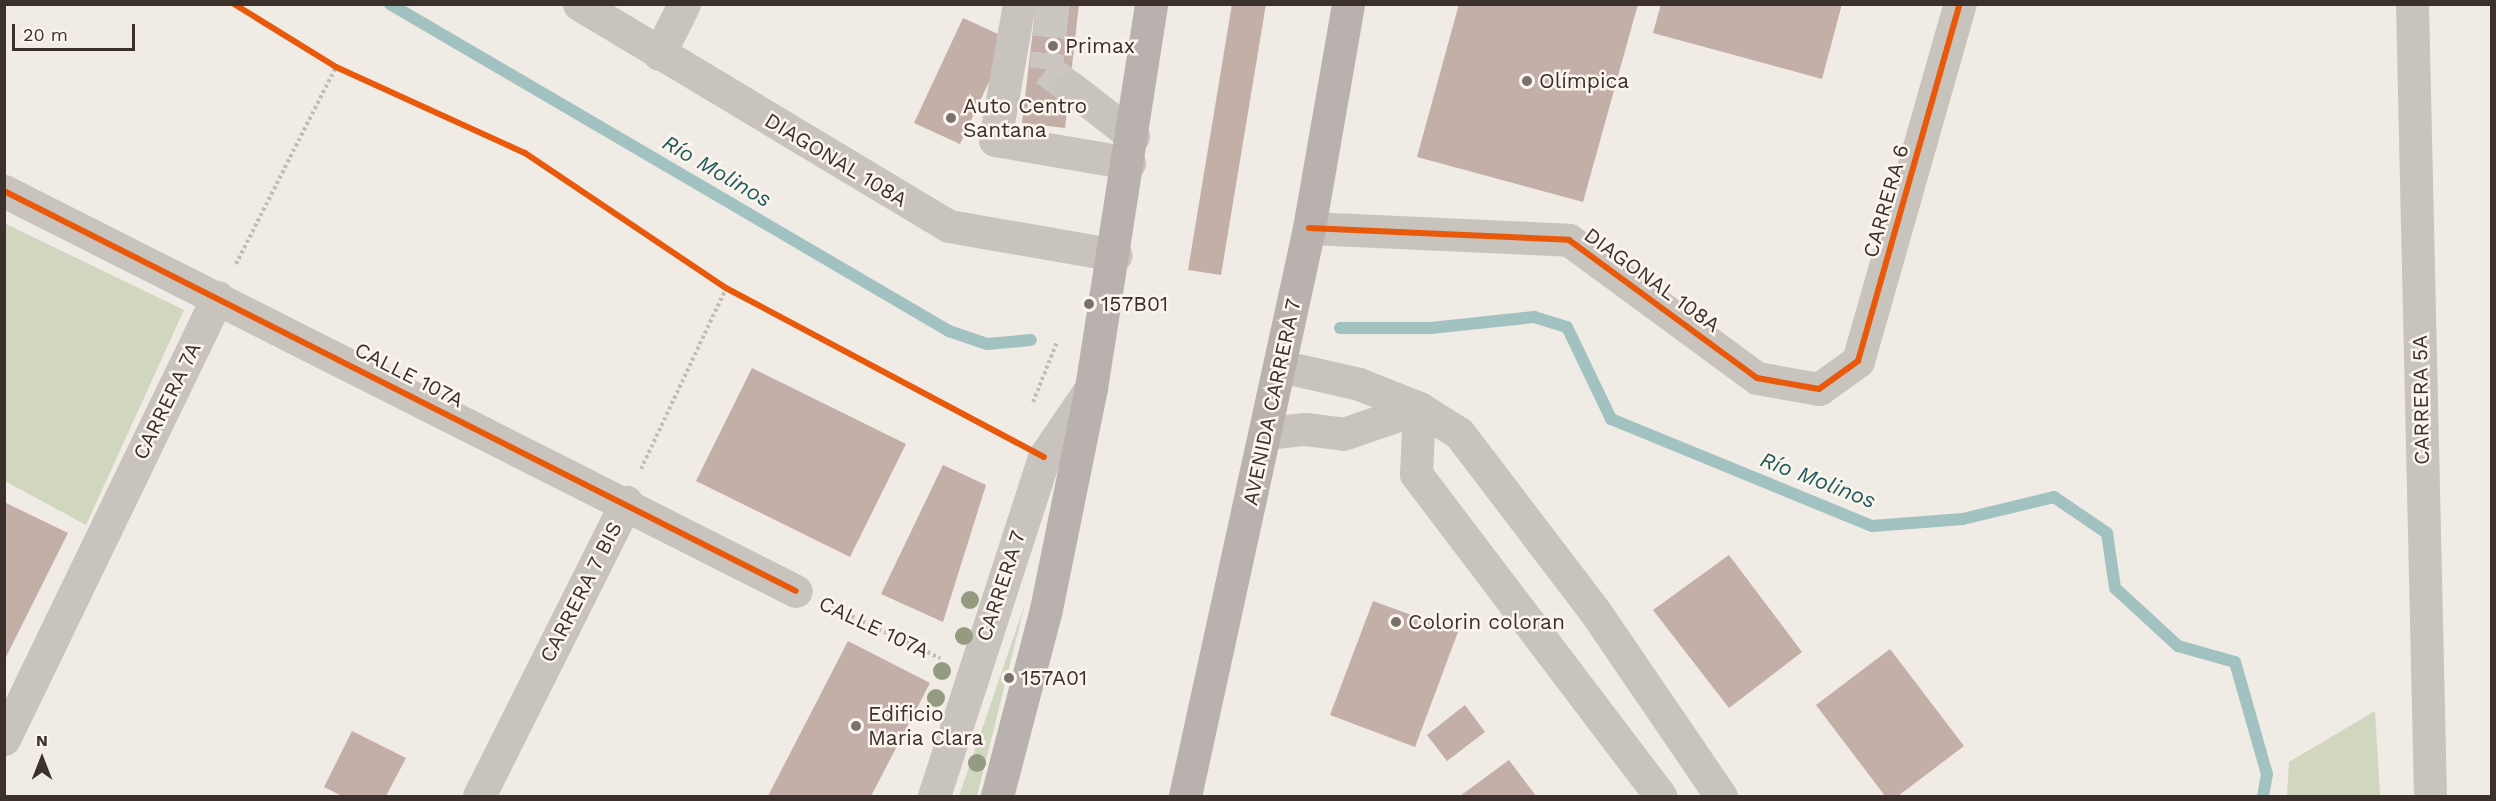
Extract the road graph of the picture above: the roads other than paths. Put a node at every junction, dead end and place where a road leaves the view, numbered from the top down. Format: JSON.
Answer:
{"nodes":[{"id":1,"x":579,"y":4,"type":"edge"},
{"id":2,"x":684,"y":4,"type":"edge"},
{"id":3,"x":1018,"y":4,"type":"edge"},
{"id":4,"x":1150,"y":4,"type":"edge"},
{"id":5,"x":1348,"y":4,"type":"edge"},
{"id":6,"x":1960,"y":4,"type":"edge"},
{"id":7,"x":2412,"y":4,"type":"edge"},
{"id":8,"x":659,"y":54,"type":"junction"},
{"id":9,"x":1070,"y":87,"type":"tunnel mouth"},
{"id":10,"x":1131,"y":150,"type":"junction"},
{"id":11,"x":4,"y":191,"type":"edge"},
{"id":12,"x":1309,"y":228,"type":"junction"},
{"id":13,"x":1115,"y":255,"type":"junction"},
{"id":14,"x":218,"y":297,"type":"junction"},
{"id":15,"x":1280,"y":366,"type":"junction"},
{"id":16,"x":1091,"y":388,"type":"junction"},
{"id":17,"x":1820,"y":389,"type":"joint"},
{"id":18,"x":1419,"y":408,"type":"junction"},
{"id":19,"x":1266,"y":433,"type":"junction"},
{"id":20,"x":626,"y":502,"type":"junction"},
{"id":21,"x":796,"y":591,"type":"road end"},
{"id":22,"x":4,"y":739,"type":"edge"},
{"id":23,"x":479,"y":796,"type":"edge"},
{"id":24,"x":934,"y":796,"type":"edge"},
{"id":25,"x":997,"y":796,"type":"edge"},
{"id":26,"x":1185,"y":796,"type":"edge"},
{"id":27,"x":1660,"y":796,"type":"edge"},
{"id":28,"x":1721,"y":796,"type":"edge"},
{"id":29,"x":2430,"y":796,"type":"edge"}],
"edges":[{"from":1,"to":8,"type":"street","name":"DIAGONAL 108A"},
{"from":2,"to":8,"type":"street"},
{"from":3,"to":10,"type":"street"},
{"from":4,"to":10,"type":"main road"},
{"from":5,"to":12,"type":"main road","name":"AVENIDA CARRERA 7"},
{"from":6,"to":17,"type":"street","name":"CARRERA 6"},
{"from":7,"to":29,"type":"street","name":"CARRERA 5A"},
{"from":8,"to":13,"type":"street","name":"DIAGONAL 108A"},
{"from":9,"to":10,"type":"street"},
{"from":10,"to":13,"type":"main road"},
{"from":11,"to":14,"type":"street","name":"CALLE 107A"},
{"from":12,"to":15,"type":"main road","name":"AVENIDA CARRERA 7"},
{"from":12,"to":17,"type":"street","name":"DIAGONAL 108A"},
{"from":13,"to":16,"type":"main road"},
{"from":14,"to":20,"type":"street","name":"CALLE 107A"},
{"from":14,"to":22,"type":"street","name":"CARRERA 7A"},
{"from":15,"to":18,"type":"street"},
{"from":15,"to":19,"type":"main road","name":"AVENIDA CARRERA 7"},
{"from":16,"to":24,"type":"street","name":"CARRERA 7"},
{"from":16,"to":25,"type":"main road"},
{"from":18,"to":19,"type":"street"},
{"from":18,"to":27,"type":"street"},
{"from":18,"to":28,"type":"street"},
{"from":19,"to":26,"type":"main road","name":"AVENIDA CARRERA 7"},
{"from":20,"to":21,"type":"street","name":"CALLE 107A"},
{"from":20,"to":23,"type":"street","name":"CARRERA 7 BIS"}]}
